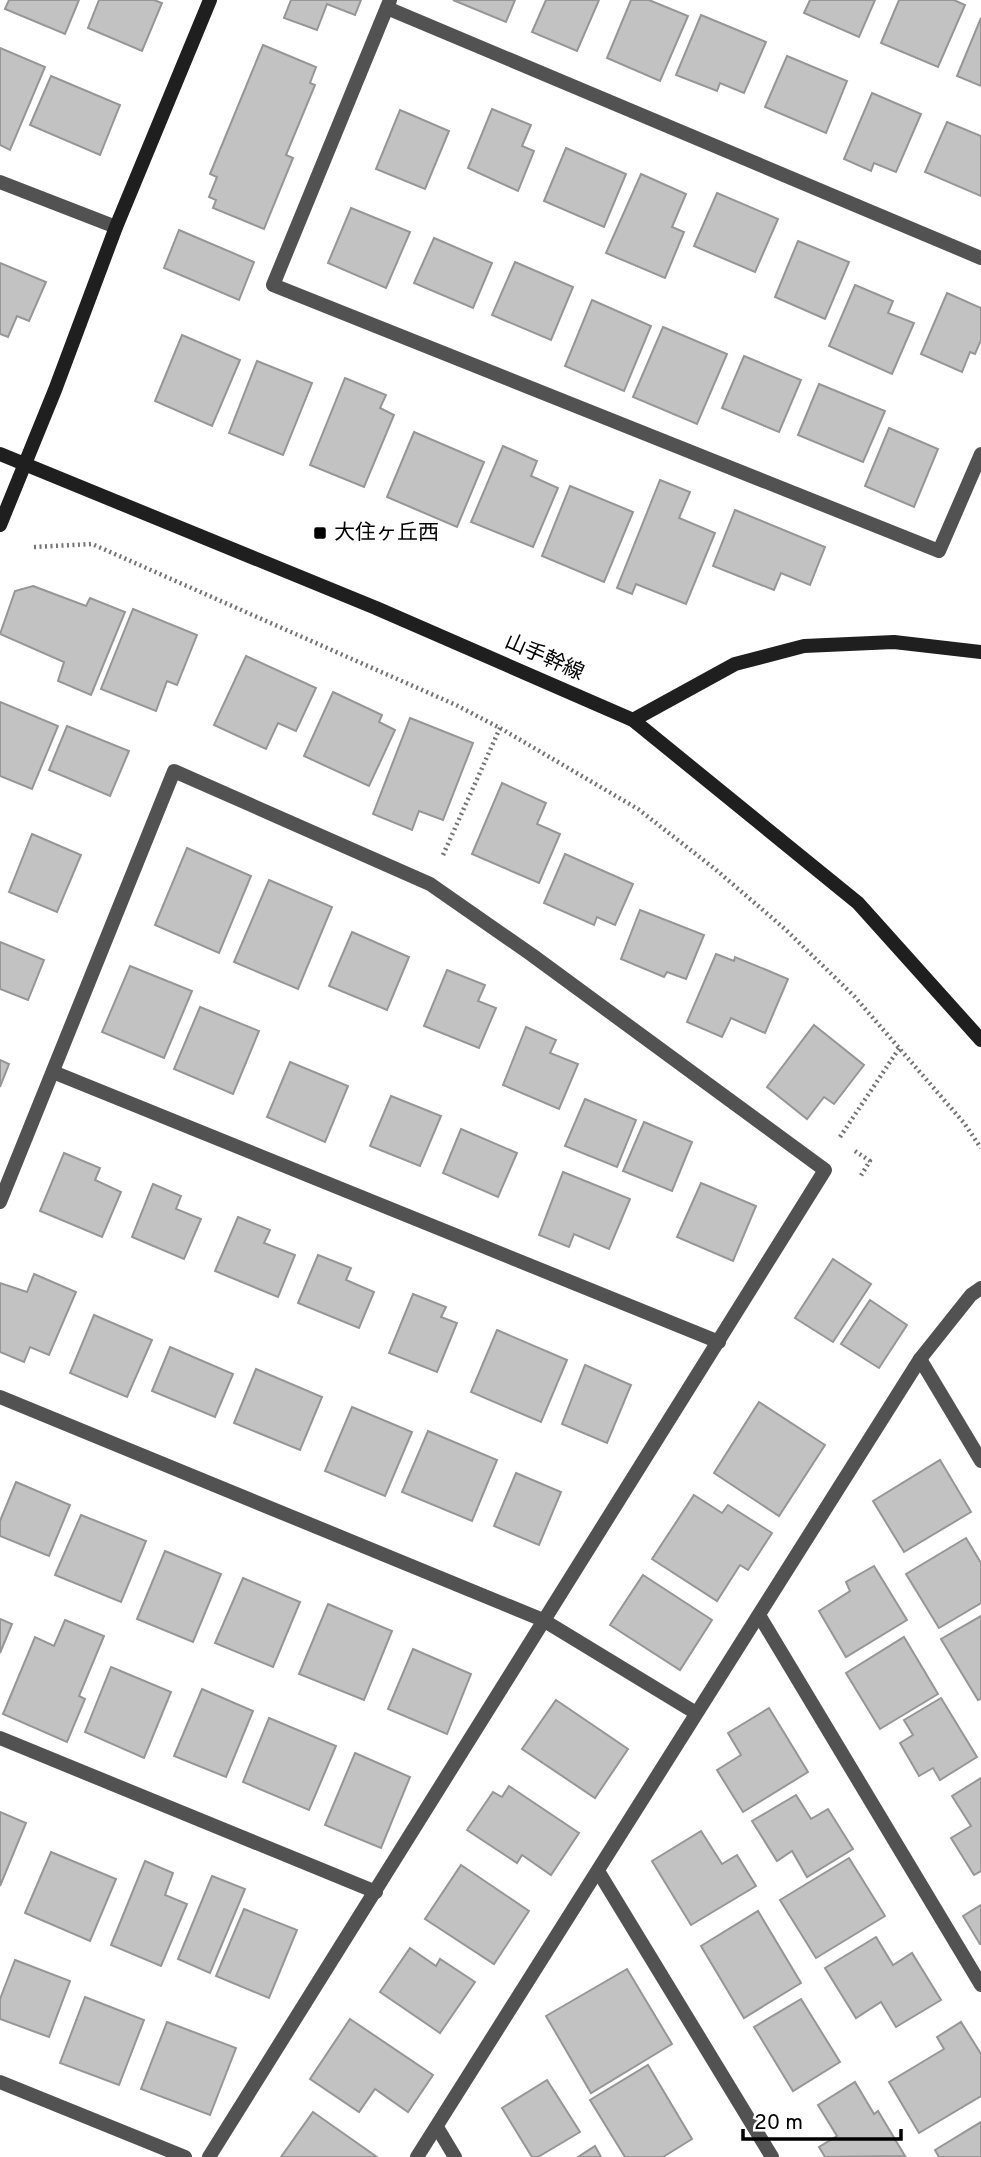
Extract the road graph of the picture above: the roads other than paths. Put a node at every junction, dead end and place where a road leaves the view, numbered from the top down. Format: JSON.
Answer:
{"nodes":[{"id":1,"x":209,"y":0,"type":"edge"},
{"id":2,"x":389,"y":4,"type":"edge"},
{"id":3,"x":0,"y":182,"type":"edge"},
{"id":4,"x":116,"y":227,"type":"junction"},
{"id":5,"x":981,"y":258,"type":"edge"},
{"id":6,"x":0,"y":454,"type":"edge"},
{"id":7,"x":981,"y":454,"type":"edge"},
{"id":8,"x":26,"y":464,"type":"junction"},
{"id":9,"x":0,"y":525,"type":"edge"},
{"id":10,"x":981,"y":652,"type":"edge"},
{"id":11,"x":633,"y":720,"type":"junction"},
{"id":12,"x":981,"y":1040,"type":"edge"},
{"id":13,"x":53,"y":1072,"type":"junction"},
{"id":14,"x":0,"y":1202,"type":"edge"},
{"id":15,"x":981,"y":1289,"type":"edge"},
{"id":16,"x":719,"y":1342,"type":"junction"},
{"id":17,"x":920,"y":1359,"type":"junction"},
{"id":18,"x":0,"y":1396,"type":"edge"},
{"id":19,"x":981,"y":1461,"type":"edge"},
{"id":20,"x":759,"y":1615,"type":"junction"},
{"id":21,"x":543,"y":1620,"type":"junction"},
{"id":22,"x":696,"y":1713,"type":"junction"},
{"id":23,"x":0,"y":1738,"type":"edge"},
{"id":24,"x":598,"y":1871,"type":"junction"},
{"id":25,"x":376,"y":1892,"type":"junction"},
{"id":26,"x":981,"y":1985,"type":"edge"},
{"id":27,"x":0,"y":2082,"type":"edge"},
{"id":28,"x":437,"y":2127,"type":"junction"},
{"id":29,"x":185,"y":2157,"type":"edge"},
{"id":30,"x":209,"y":2157,"type":"edge"},
{"id":31,"x":418,"y":2157,"type":"edge"},
{"id":32,"x":455,"y":2157,"type":"edge"},
{"id":33,"x":772,"y":2157,"type":"edge"}],
"edges":[{"from":1,"to":4,"type":"street"},
{"from":2,"to":5,"type":"street"},
{"from":2,"to":7,"type":"street"},
{"from":3,"to":4,"type":"street"},
{"from":4,"to":8,"type":"street"},
{"from":6,"to":8,"type":"street","name":"山手幹線"},
{"from":8,"to":9,"type":"street"},
{"from":8,"to":11,"type":"street","name":"山手幹線"},
{"from":10,"to":11,"type":"street"},
{"from":11,"to":12,"type":"street","name":"山手幹線"},
{"from":13,"to":14,"type":"street"},
{"from":13,"to":16,"type":"street"},
{"from":13,"to":16,"type":"street"},
{"from":15,"to":17,"type":"street"},
{"from":16,"to":21,"type":"street"},
{"from":17,"to":19,"type":"street"},
{"from":17,"to":20,"type":"street"},
{"from":18,"to":21,"type":"street"},
{"from":20,"to":22,"type":"street"},
{"from":20,"to":26,"type":"street"},
{"from":21,"to":22,"type":"street"},
{"from":21,"to":25,"type":"street"},
{"from":22,"to":24,"type":"street"},
{"from":23,"to":25,"type":"street"},
{"from":24,"to":28,"type":"street"},
{"from":24,"to":33,"type":"street"},
{"from":25,"to":30,"type":"street"},
{"from":27,"to":29,"type":"street"},
{"from":28,"to":31,"type":"street"},
{"from":28,"to":32,"type":"street"}]}
